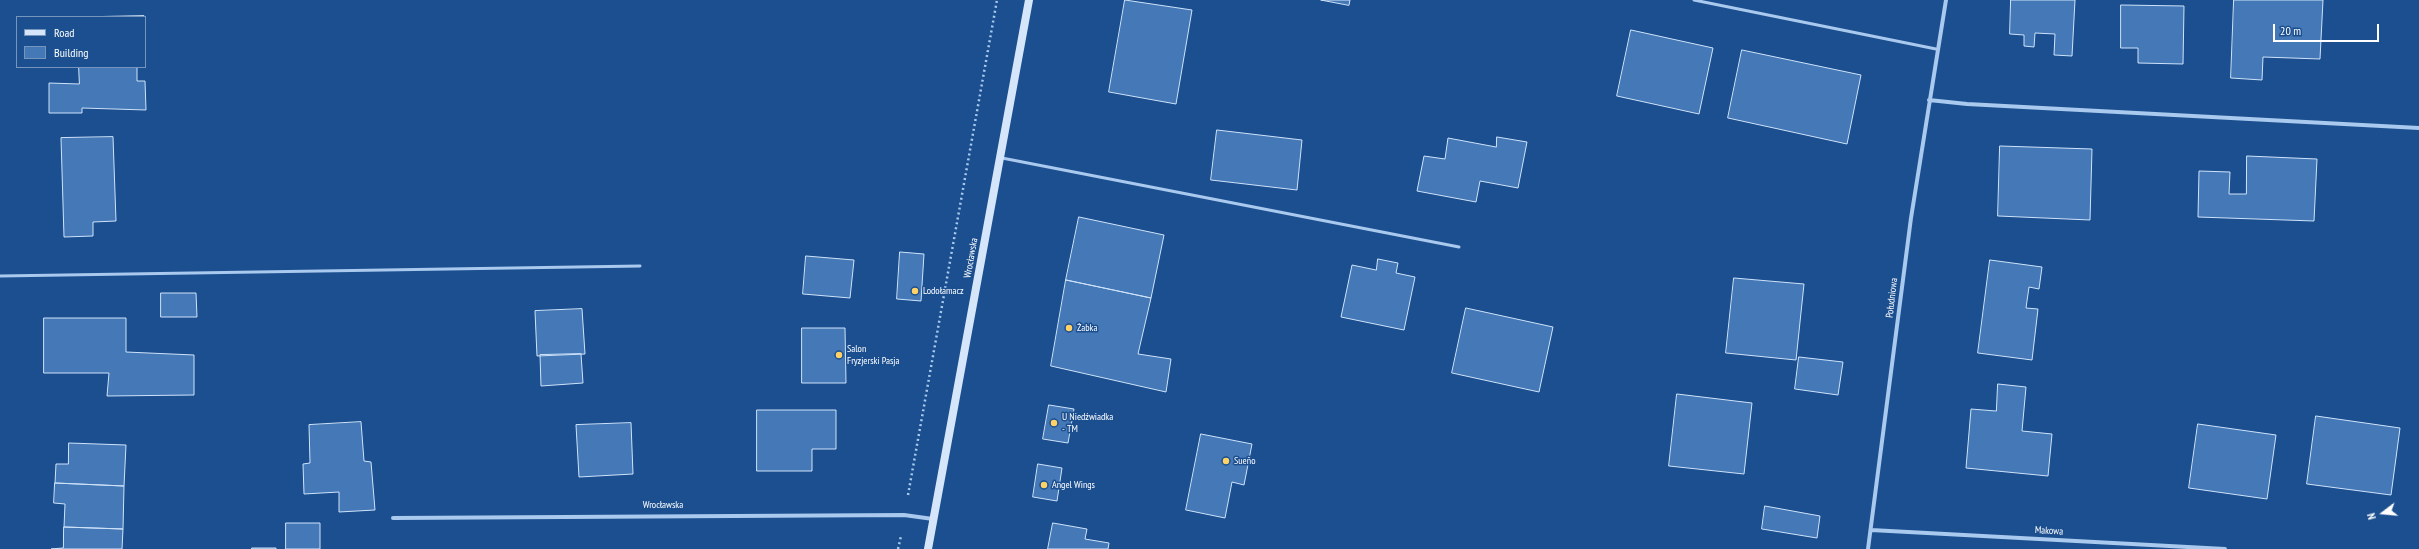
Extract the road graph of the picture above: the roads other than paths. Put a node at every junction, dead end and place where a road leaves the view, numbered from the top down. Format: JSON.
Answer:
{"nodes":[{"id":1,"x":1029,"y":0,"type":"edge"},
{"id":2,"x":1694,"y":0,"type":"edge"},
{"id":3,"x":1946,"y":0,"type":"edge"},
{"id":4,"x":1936,"y":49,"type":"junction"},
{"id":5,"x":1928,"y":100,"type":"junction"},
{"id":6,"x":2419,"y":128,"type":"edge"},
{"id":7,"x":1000,"y":158,"type":"junction"},
{"id":8,"x":1459,"y":247,"type":"dead end"},
{"id":9,"x":640,"y":266,"type":"dead end"},
{"id":10,"x":0,"y":276,"type":"edge"},
{"id":11,"x":393,"y":518,"type":"dead end"},
{"id":12,"x":934,"y":520,"type":"junction"},
{"id":13,"x":1871,"y":530,"type":"junction"},
{"id":14,"x":928,"y":549,"type":"edge"},
{"id":15,"x":1868,"y":549,"type":"edge"},
{"id":16,"x":2225,"y":549,"type":"edge"}],
"edges":[{"from":1,"to":7,"type":"street","name":"Wrocławska"},
{"from":2,"to":4,"type":"lane"},
{"from":3,"to":4,"type":"street","name":"Południowa"},
{"from":4,"to":5,"type":"street","name":"Południowa"},
{"from":5,"to":6,"type":"street"},
{"from":5,"to":13,"type":"street","name":"Południowa"},
{"from":7,"to":8,"type":"lane"},
{"from":7,"to":12,"type":"street","name":"Wrocławska"},
{"from":9,"to":10,"type":"lane"},
{"from":11,"to":12,"type":"street","name":"Wrocławska"},
{"from":12,"to":14,"type":"street","name":"Wrocławska"},
{"from":13,"to":15,"type":"street","name":"Południowa"},
{"from":13,"to":16,"type":"street","name":"Makowa"}]}
